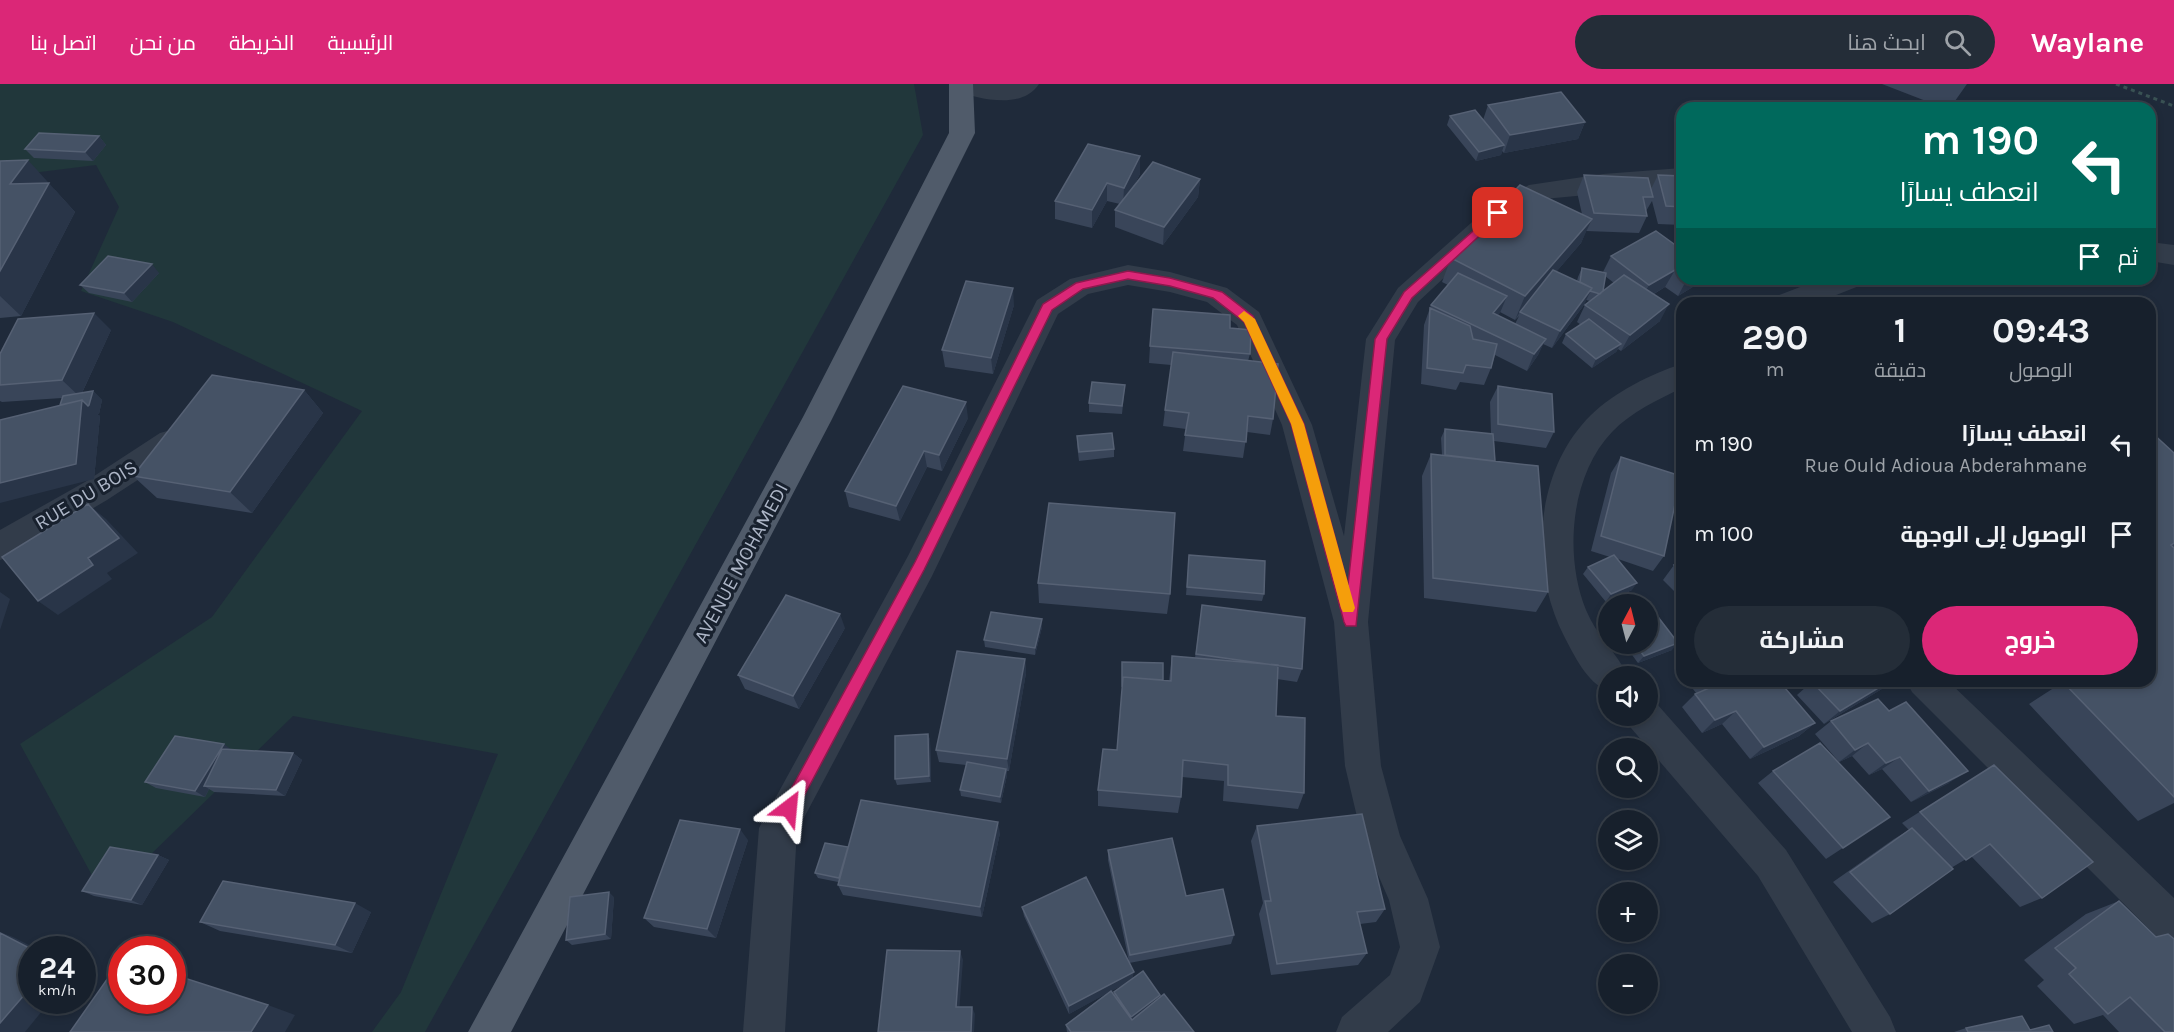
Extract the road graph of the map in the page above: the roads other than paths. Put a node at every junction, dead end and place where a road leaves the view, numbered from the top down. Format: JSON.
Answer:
{"nodes":[{"id":1,"x":1027,"y":84,"type":"edge"},
{"id":2,"x":962,"y":85,"type":"edge"},
{"id":3,"x":1676,"y":177,"type":"edge"},
{"id":4,"x":2156,"y":253,"type":"edge"},
{"id":5,"x":2174,"y":255,"type":"edge"},
{"id":6,"x":1834,"y":285,"type":"edge"},
{"id":7,"x":1803,"y":297,"type":"edge"},
{"id":8,"x":1676,"y":378,"type":"edge"},
{"id":9,"x":171,"y":442,"type":"edge"},
{"id":10,"x":0,"y":546,"type":"edge"},
{"id":11,"x":1351,"y":622,"type":"junction"},
{"id":12,"x":1601,"y":666,"type":"edge"},
{"id":13,"x":1930,"y":687,"type":"edge"},
{"id":14,"x":1653,"y":726,"type":"edge"},
{"id":15,"x":2174,"y":926,"type":"edge"},
{"id":16,"x":489,"y":1032,"type":"edge"},
{"id":17,"x":764,"y":1032,"type":"edge"},
{"id":18,"x":1358,"y":1032,"type":"edge"},
{"id":19,"x":1875,"y":1032,"type":"edge"}],
"edges":[{"from":1,"to":2,"type":"street"},
{"from":2,"to":16,"type":"main road","name":"AVENUE MOHAMEDI"},
{"from":3,"to":11,"type":"street"},
{"from":4,"to":5,"type":"street"},
{"from":6,"to":7,"type":"street"},
{"from":8,"to":12,"type":"street"},
{"from":9,"to":10,"type":"street","name":"RUE DU BOIS"},
{"from":11,"to":17,"type":"street"},
{"from":11,"to":18,"type":"street"},
{"from":13,"to":15,"type":"street"},
{"from":14,"to":19,"type":"street"}]}
